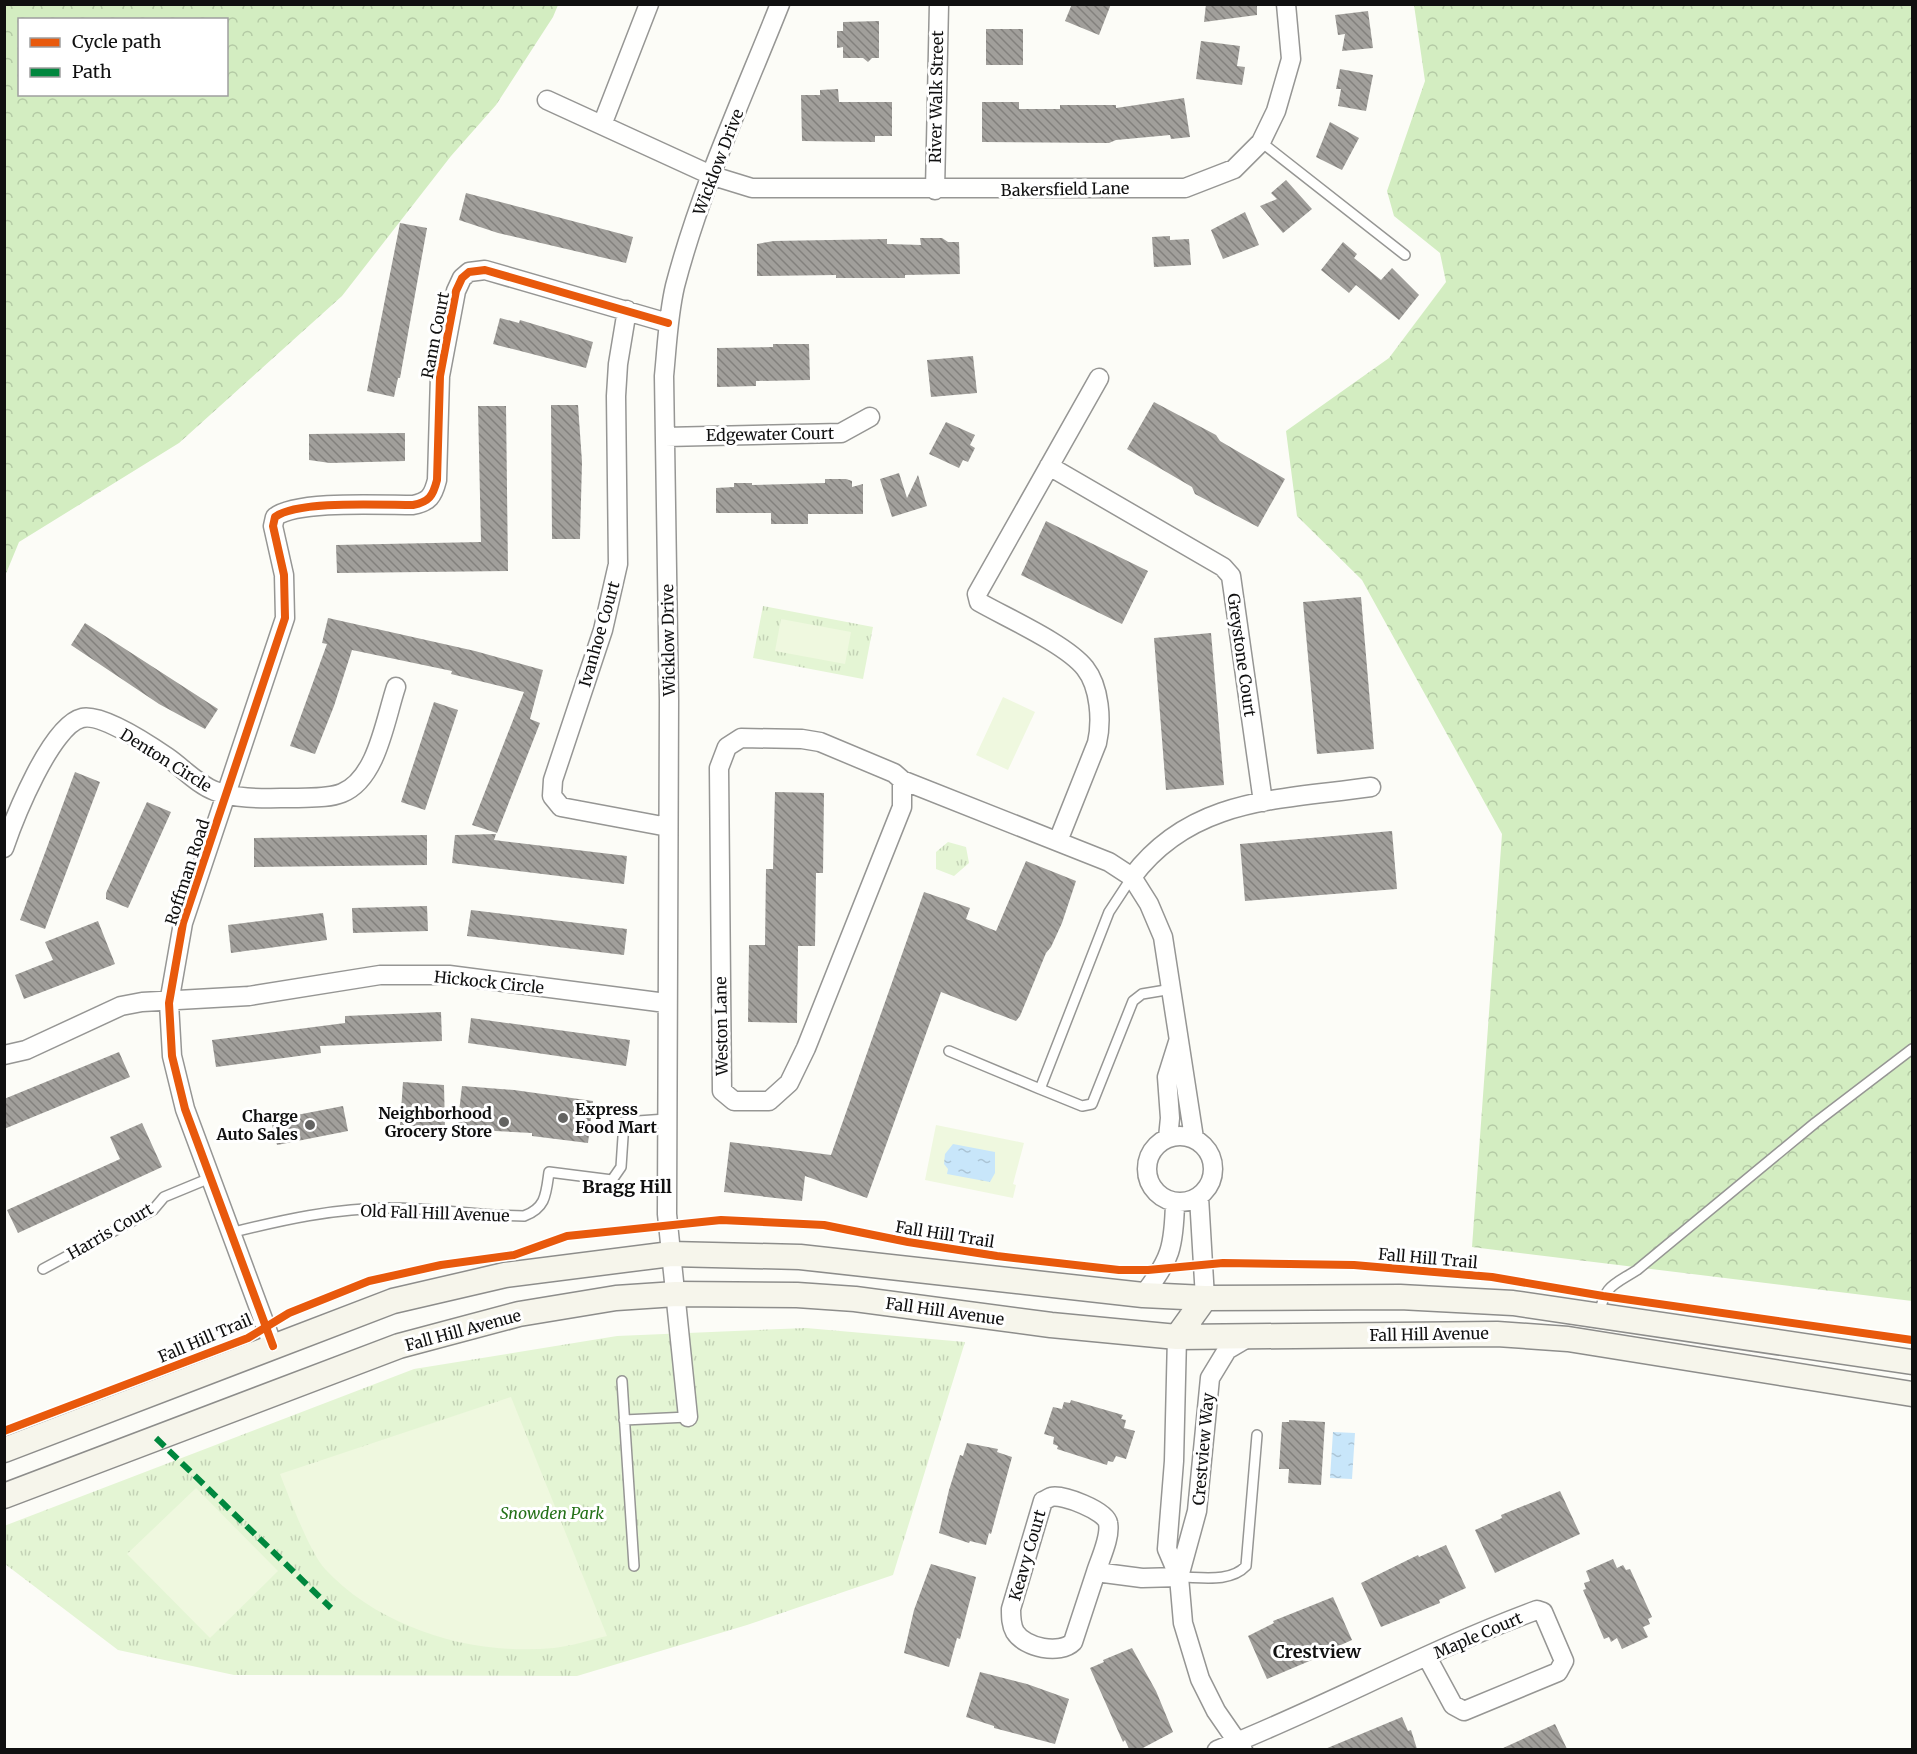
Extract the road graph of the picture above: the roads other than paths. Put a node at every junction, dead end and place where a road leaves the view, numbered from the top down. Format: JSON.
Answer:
{"nodes":[{"id":1,"x":649,"y":4,"type":"edge"},
{"id":2,"x":780,"y":4,"type":"edge"},
{"id":3,"x":939,"y":4,"type":"edge"},
{"id":4,"x":1286,"y":4,"type":"edge"},
{"id":5,"x":547,"y":100,"type":"dead end"},
{"id":6,"x":602,"y":125,"type":"junction"},
{"id":7,"x":1261,"y":142,"type":"junction"},
{"id":8,"x":713,"y":176,"type":"junction"},
{"id":9,"x":935,"y":190,"type":"junction"},
{"id":10,"x":1405,"y":255,"type":"dead end"},
{"id":11,"x":627,"y":310,"type":"junction"},
{"id":12,"x":668,"y":323,"type":"junction"},
{"id":13,"x":1099,"y":378,"type":"dead end"},
{"id":14,"x":870,"y":417,"type":"dead end"},
{"id":15,"x":665,"y":437,"type":"junction"},
{"id":16,"x":1048,"y":466,"type":"junction"},
{"id":17,"x":282,"y":512,"type":"joint"},
{"id":18,"x":396,"y":687,"type":"dead end"},
{"id":19,"x":903,"y":780,"type":"junction"},
{"id":20,"x":1371,"y":787,"type":"dead end"},
{"id":21,"x":226,"y":795,"type":"junction"},
{"id":22,"x":1263,"y":802,"type":"junction"},
{"id":23,"x":668,"y":827,"type":"junction"},
{"id":24,"x":1058,"y":840,"type":"junction"},
{"id":25,"x":4,"y":848,"type":"edge"},
{"id":26,"x":1132,"y":877,"type":"junction"},
{"id":27,"x":1172,"y":989,"type":"junction"},
{"id":28,"x":170,"y":1003,"type":"junction"},
{"id":29,"x":666,"y":1003,"type":"junction"},
{"id":30,"x":1178,"y":1040,"type":"junction"},
{"id":31,"x":1912,"y":1049,"type":"edge"},
{"id":32,"x":949,"y":1051,"type":"dead end"},
{"id":33,"x":4,"y":1055,"type":"edge"},
{"id":34,"x":1040,"y":1089,"type":"junction"},
{"id":35,"x":666,"y":1119,"type":"junction"},
{"id":36,"x":1168,"y":1137,"type":"junction"},
{"id":37,"x":1194,"y":1138,"type":"junction"},
{"id":38,"x":210,"y":1178,"type":"junction"},
{"id":39,"x":1199,"y":1197,"type":"junction"},
{"id":40,"x":1175,"y":1202,"type":"junction"},
{"id":41,"x":230,"y":1233,"type":"junction"},
{"id":42,"x":671,"y":1254,"type":"junction"},
{"id":43,"x":43,"y":1269,"type":"dead end"},
{"id":44,"x":676,"y":1294,"type":"junction"},
{"id":45,"x":1143,"y":1295,"type":"junction"},
{"id":46,"x":1205,"y":1298,"type":"junction"},
{"id":47,"x":1599,"y":1315,"type":"junction"},
{"id":48,"x":1250,"y":1336,"type":"junction"},
{"id":49,"x":1176,"y":1337,"type":"junction"},
{"id":50,"x":273,"y":1346,"type":"junction"},
{"id":51,"x":1912,"y":1362,"type":"edge"},
{"id":52,"x":622,"y":1381,"type":"dead end"},
{"id":53,"x":1912,"y":1394,"type":"edge"},
{"id":54,"x":688,"y":1417,"type":"joint"},
{"id":55,"x":624,"y":1420,"type":"junction"},
{"id":56,"x":1257,"y":1435,"type":"dead end"},
{"id":57,"x":4,"y":1450,"type":"edge"},
{"id":58,"x":4,"y":1496,"type":"edge"},
{"id":59,"x":634,"y":1566,"type":"dead end"},
{"id":60,"x":1096,"y":1572,"type":"junction"},
{"id":61,"x":1179,"y":1577,"type":"junction"},
{"id":62,"x":1427,"y":1657,"type":"junction"},
{"id":63,"x":1240,"y":1746,"type":"edge"},
{"id":64,"x":1217,"y":1749,"type":"edge"}],
"edges":[{"from":1,"to":6,"type":"street"},
{"from":2,"to":8,"type":"street","name":"Wicklow Drive"},
{"from":3,"to":9,"type":"street","name":"River Walk Street"},
{"from":4,"to":7,"type":"street","name":"Bakersfield Lane"},
{"from":5,"to":6,"type":"street","name":"Bakersfield Lane"},
{"from":6,"to":8,"type":"street","name":"Bakersfield Lane"},
{"from":7,"to":9,"type":"street","name":"Bakersfield Lane"},
{"from":7,"to":10,"type":"lane"},
{"from":8,"to":9,"type":"street","name":"Bakersfield Lane"},
{"from":8,"to":12,"type":"street","name":"Wicklow Drive"},
{"from":11,"to":12,"type":"street","name":"Rann Court"},
{"from":11,"to":17,"type":"street","name":"Rann Court"},
{"from":11,"to":23,"type":"street","name":"Ivanhoe Court"},
{"from":12,"to":15,"type":"street","name":"Wicklow Drive"},
{"from":13,"to":16,"type":"street"},
{"from":14,"to":15,"type":"street","name":"Edgewater Court"},
{"from":15,"to":23,"type":"street","name":"Wicklow Drive"},
{"from":16,"to":22,"type":"street","name":"Greystone Court"},
{"from":16,"to":24,"type":"street"},
{"from":17,"to":21,"type":"street","name":"Roffman Road"},
{"from":18,"to":21,"type":"street"},
{"from":19,"to":19,"type":"street","name":"Weston Lane"},
{"from":19,"to":24,"type":"street","name":"Weston Lane"},
{"from":20,"to":22,"type":"street"},
{"from":21,"to":25,"type":"street","name":"Denton Circle"},
{"from":21,"to":28,"type":"street","name":"Roffman Road"},
{"from":22,"to":26,"type":"street"},
{"from":23,"to":29,"type":"street","name":"Wicklow Drive"},
{"from":24,"to":26,"type":"street","name":"Weston Lane"},
{"from":26,"to":27,"type":"street","name":"Weston Lane"},
{"from":26,"to":34,"type":"lane"},
{"from":27,"to":30,"type":"street","name":"Weston Lane"},
{"from":27,"to":34,"type":"lane"},
{"from":28,"to":29,"type":"street","name":"Hickock Circle"},
{"from":28,"to":33,"type":"street"},
{"from":28,"to":38,"type":"street","name":"Roffman Road"},
{"from":29,"to":35,"type":"street","name":"Wicklow Drive"},
{"from":30,"to":36,"type":"street","name":"Weston Lane"},
{"from":30,"to":37,"type":"street","name":"Weston Lane"},
{"from":31,"to":47,"type":"lane"},
{"from":32,"to":34,"type":"lane"},
{"from":35,"to":41,"type":"lane","name":"Old Fall Hill Avenue"},
{"from":35,"to":42,"type":"street","name":"Wicklow Drive"},
{"from":36,"to":37,"type":"street"},
{"from":36,"to":40,"type":"street"},
{"from":37,"to":39,"type":"street","name":"Weston Lane"},
{"from":38,"to":41,"type":"street","name":"Roffman Road"},
{"from":38,"to":43,"type":"lane","name":"Harris Court"},
{"from":39,"to":40,"type":"street"},
{"from":39,"to":46,"type":"street"},
{"from":40,"to":45,"type":"street"},
{"from":41,"to":50,"type":"street","name":"Roffman Road"},
{"from":42,"to":44,"type":"street","name":"Wicklow Drive"},
{"from":42,"to":45,"type":"main road","name":"Fall Hill Avenue"},
{"from":42,"to":50,"type":"main road","name":"Fall Hill Avenue"},
{"from":44,"to":49,"type":"main road","name":"Fall Hill Avenue"},
{"from":44,"to":54,"type":"street"},
{"from":44,"to":58,"type":"main road","name":"Fall Hill Avenue"},
{"from":45,"to":46,"type":"main road","name":"Fall Hill Avenue"},
{"from":46,"to":47,"type":"main road","name":"Fall Hill Avenue"},
{"from":46,"to":49,"type":"main road"},
{"from":47,"to":51,"type":"main road","name":"Fall Hill Avenue"},
{"from":48,"to":49,"type":"main road","name":"Fall Hill Avenue"},
{"from":48,"to":53,"type":"main road","name":"Fall Hill Avenue"},
{"from":48,"to":61,"type":"street","name":"Crestview Way"},
{"from":49,"to":61,"type":"street","name":"Crestview Way"},
{"from":50,"to":57,"type":"main road","name":"Fall Hill Avenue"},
{"from":52,"to":55,"type":"lane"},
{"from":54,"to":55,"type":"lane"},
{"from":55,"to":59,"type":"lane"},
{"from":56,"to":61,"type":"lane"},
{"from":60,"to":60,"type":"street","name":"Keavy Court"},
{"from":60,"to":61,"type":"street"},
{"from":61,"to":63,"type":"street","name":"Crestview Way"},
{"from":62,"to":62,"type":"street","name":"Maple Court"},
{"from":62,"to":63,"type":"street","name":"Maple Court"},
{"from":63,"to":64,"type":"street","name":"Maple Court"}]}
